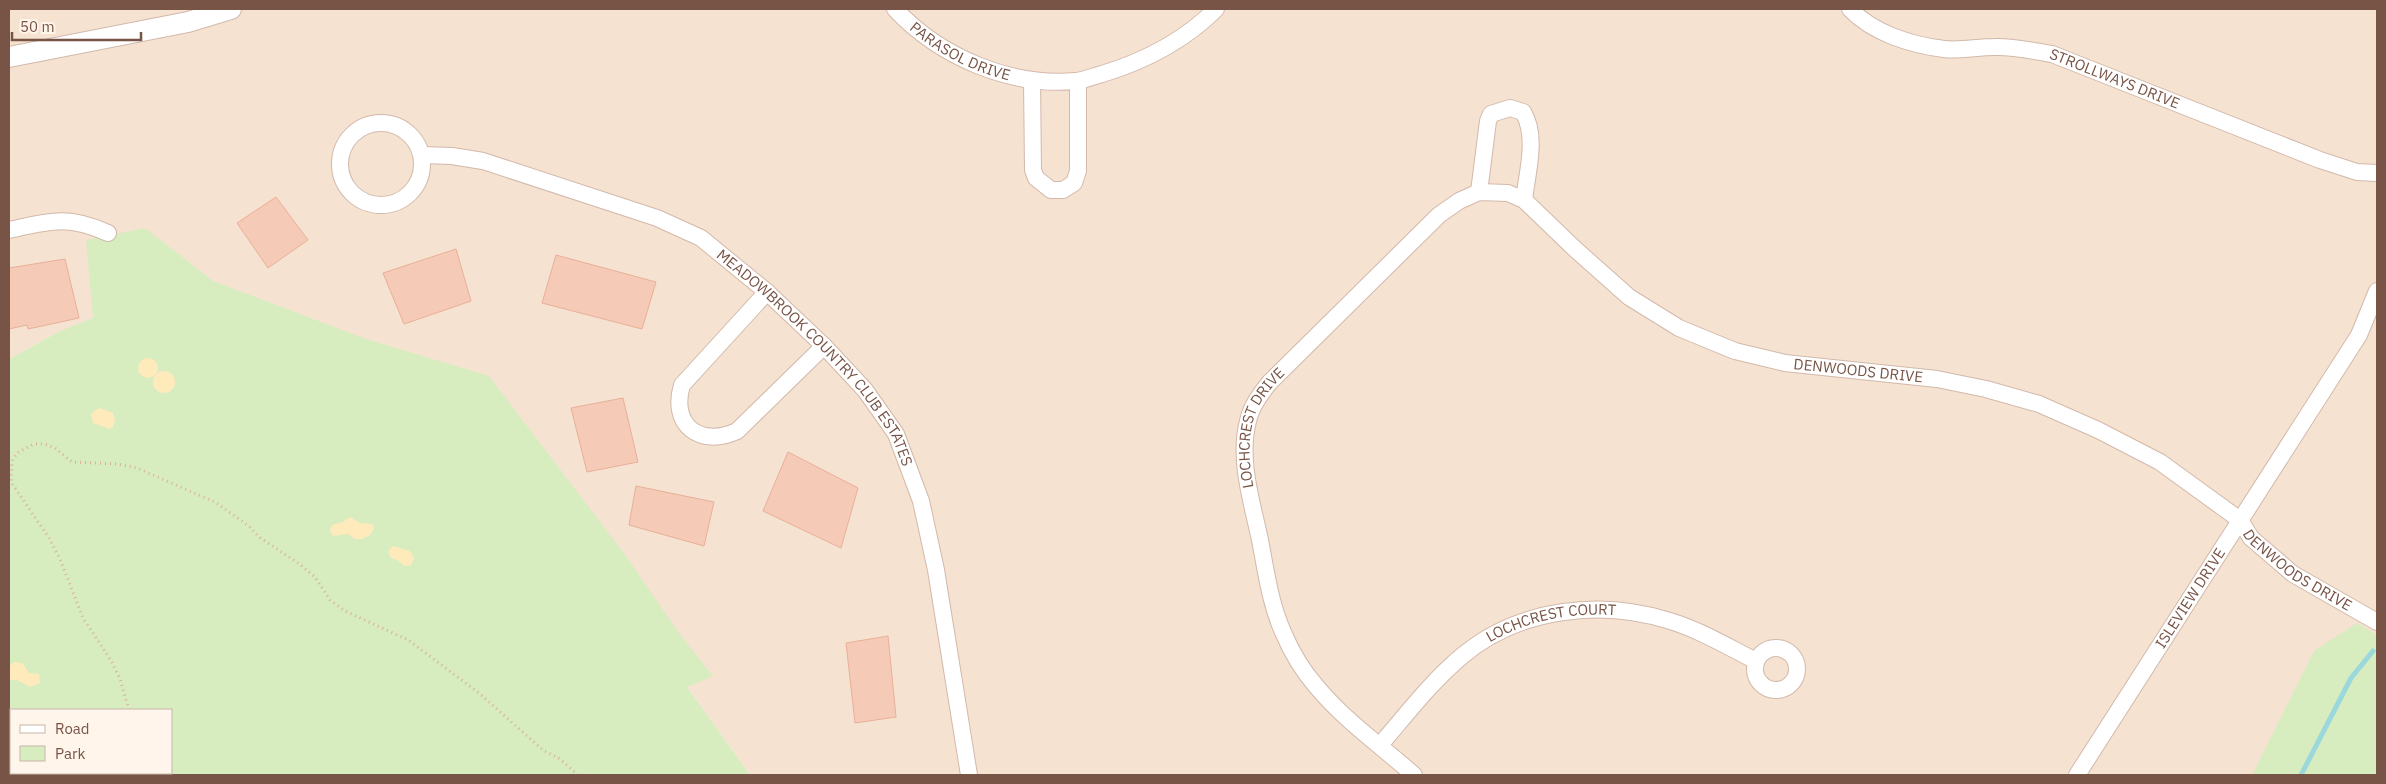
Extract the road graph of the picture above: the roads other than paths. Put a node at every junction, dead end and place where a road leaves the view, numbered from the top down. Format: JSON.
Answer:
{"nodes":[{"id":1,"x":231,"y":9,"type":"edge"},
{"id":2,"x":895,"y":9,"type":"edge"},
{"id":3,"x":1216,"y":9,"type":"edge"},
{"id":4,"x":1850,"y":9,"type":"edge"},
{"id":5,"x":9,"y":57,"type":"edge"},
{"id":6,"x":1032,"y":80,"type":"junction"},
{"id":7,"x":1078,"y":81,"type":"junction"},
{"id":8,"x":422,"y":155,"type":"junction"},
{"id":9,"x":2377,"y":173,"type":"edge"},
{"id":10,"x":1479,"y":192,"type":"junction"},
{"id":11,"x":1524,"y":200,"type":"junction"},
{"id":12,"x":9,"y":230,"type":"edge"},
{"id":13,"x":108,"y":234,"type":"dead end"},
{"id":14,"x":2377,"y":291,"type":"edge"},
{"id":15,"x":767,"y":292,"type":"junction"},
{"id":16,"x":824,"y":346,"type":"junction"},
{"id":17,"x":2240,"y":520,"type":"junction"},
{"id":18,"x":2377,"y":622,"type":"edge"},
{"id":19,"x":1756,"y":661,"type":"dead end"},
{"id":20,"x":1380,"y":745,"type":"junction"},
{"id":21,"x":968,"y":775,"type":"edge"},
{"id":22,"x":1414,"y":775,"type":"edge"},
{"id":23,"x":2077,"y":775,"type":"edge"}],
"edges":[{"from":1,"to":5,"type":"street"},
{"from":2,"to":6,"type":"street","name":"PARASOL DRIVE"},
{"from":3,"to":7,"type":"street"},
{"from":4,"to":9,"type":"street","name":"STROLLWAYS DRIVE"},
{"from":6,"to":7,"type":"street","name":"PARASOL DRIVE"},
{"from":6,"to":7,"type":"street","name":"PARASOL DRIVE"},
{"from":8,"to":8,"type":"street"},
{"from":8,"to":15,"type":"street","name":"MEADOWBROOK COUNTRY CLUB ESTATES"},
{"from":10,"to":11,"type":"street","name":"LOCHCREST DRIVE"},
{"from":10,"to":11,"type":"street"},
{"from":10,"to":20,"type":"street","name":"LOCHCREST DRIVE"},
{"from":11,"to":17,"type":"street","name":"DENWOODS DRIVE"},
{"from":12,"to":13,"type":"street"},
{"from":14,"to":17,"type":"street","name":"ISLEVIEW DRIVE"},
{"from":15,"to":16,"type":"street","name":"MEADOWBROOK COUNTRY CLUB ESTATES"},
{"from":15,"to":16,"type":"street"},
{"from":16,"to":21,"type":"street","name":"MEADOWBROOK COUNTRY CLUB ESTATES"},
{"from":17,"to":18,"type":"street","name":"DENWOODS DRIVE"},
{"from":17,"to":23,"type":"street","name":"ISLEVIEW DRIVE"},
{"from":19,"to":20,"type":"street","name":"LOCHCREST COURT"},
{"from":20,"to":22,"type":"street","name":"LOCHCREST DRIVE"}]}
